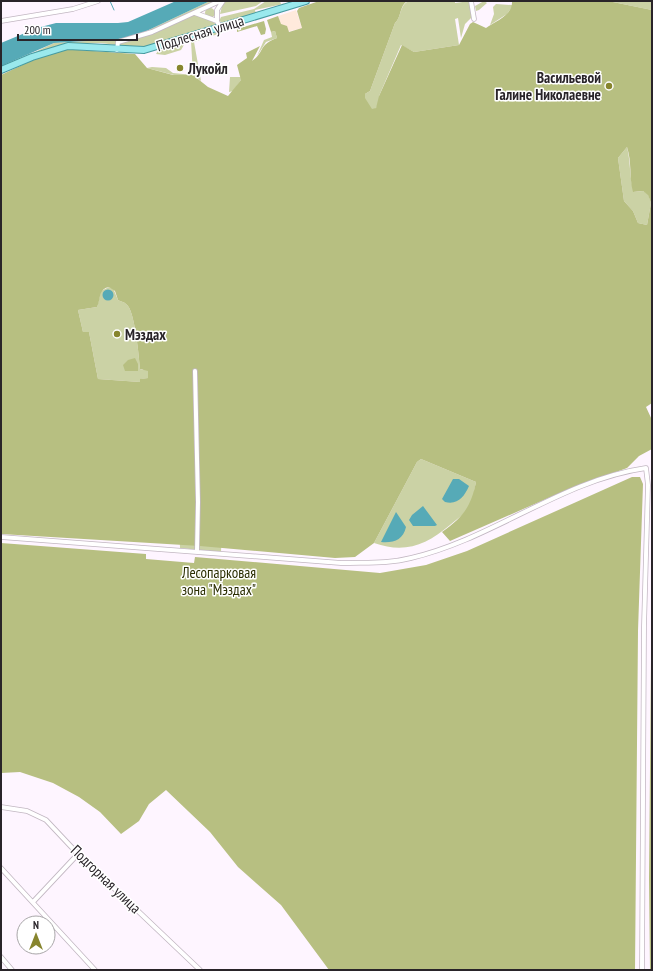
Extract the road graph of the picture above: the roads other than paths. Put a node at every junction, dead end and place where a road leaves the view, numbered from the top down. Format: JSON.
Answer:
{"nodes":[{"id":1,"x":98,"y":1,"type":"edge"},
{"id":2,"x":222,"y":1,"type":"edge"},
{"id":3,"x":306,"y":1,"type":"edge"},
{"id":4,"x":471,"y":1,"type":"edge"},
{"id":5,"x":194,"y":13,"type":"junction"},
{"id":6,"x":474,"y":19,"type":"dead end"},
{"id":7,"x":1,"y":21,"type":"edge"},
{"id":8,"x":217,"y":21,"type":"junction"},
{"id":9,"x":220,"y":28,"type":"junction"},
{"id":10,"x":117,"y":50,"type":"junction"},
{"id":11,"x":1,"y":70,"type":"edge"},
{"id":12,"x":195,"y":370,"type":"dead end"},
{"id":13,"x":1,"y":537,"type":"edge"},
{"id":14,"x":197,"y":551,"type":"junction"},
{"id":15,"x":1,"y":807,"type":"edge"},
{"id":16,"x":78,"y":854,"type":"junction"},
{"id":17,"x":1,"y":868,"type":"edge"},
{"id":18,"x":33,"y":902,"type":"junction"},
{"id":19,"x":1,"y":957,"type":"edge"},
{"id":20,"x":12,"y":970,"type":"edge"},
{"id":21,"x":95,"y":970,"type":"edge"},
{"id":22,"x":200,"y":970,"type":"edge"},
{"id":23,"x":642,"y":970,"type":"edge"}],
"edges":[{"from":1,"to":7,"type":"street"},
{"from":2,"to":5,"type":"street"},
{"from":2,"to":8,"type":"street"},
{"from":3,"to":9,"type":"main road","name":"Подлесная улица"},
{"from":4,"to":6,"type":"street"},
{"from":5,"to":8,"type":"street"},
{"from":5,"to":10,"type":"street"},
{"from":8,"to":9,"type":"street"},
{"from":9,"to":10,"type":"main road","name":"Подлесная улица"},
{"from":10,"to":11,"type":"main road","name":"Подлесная улица"},
{"from":12,"to":14,"type":"street"},
{"from":13,"to":14,"type":"street"},
{"from":14,"to":23,"type":"street"},
{"from":15,"to":16,"type":"street","name":"Подгорная улица"},
{"from":16,"to":18,"type":"street"},
{"from":16,"to":22,"type":"street","name":"Подгорная улица"},
{"from":17,"to":18,"type":"street"},
{"from":18,"to":21,"type":"street"},
{"from":19,"to":20,"type":"street"}]}
